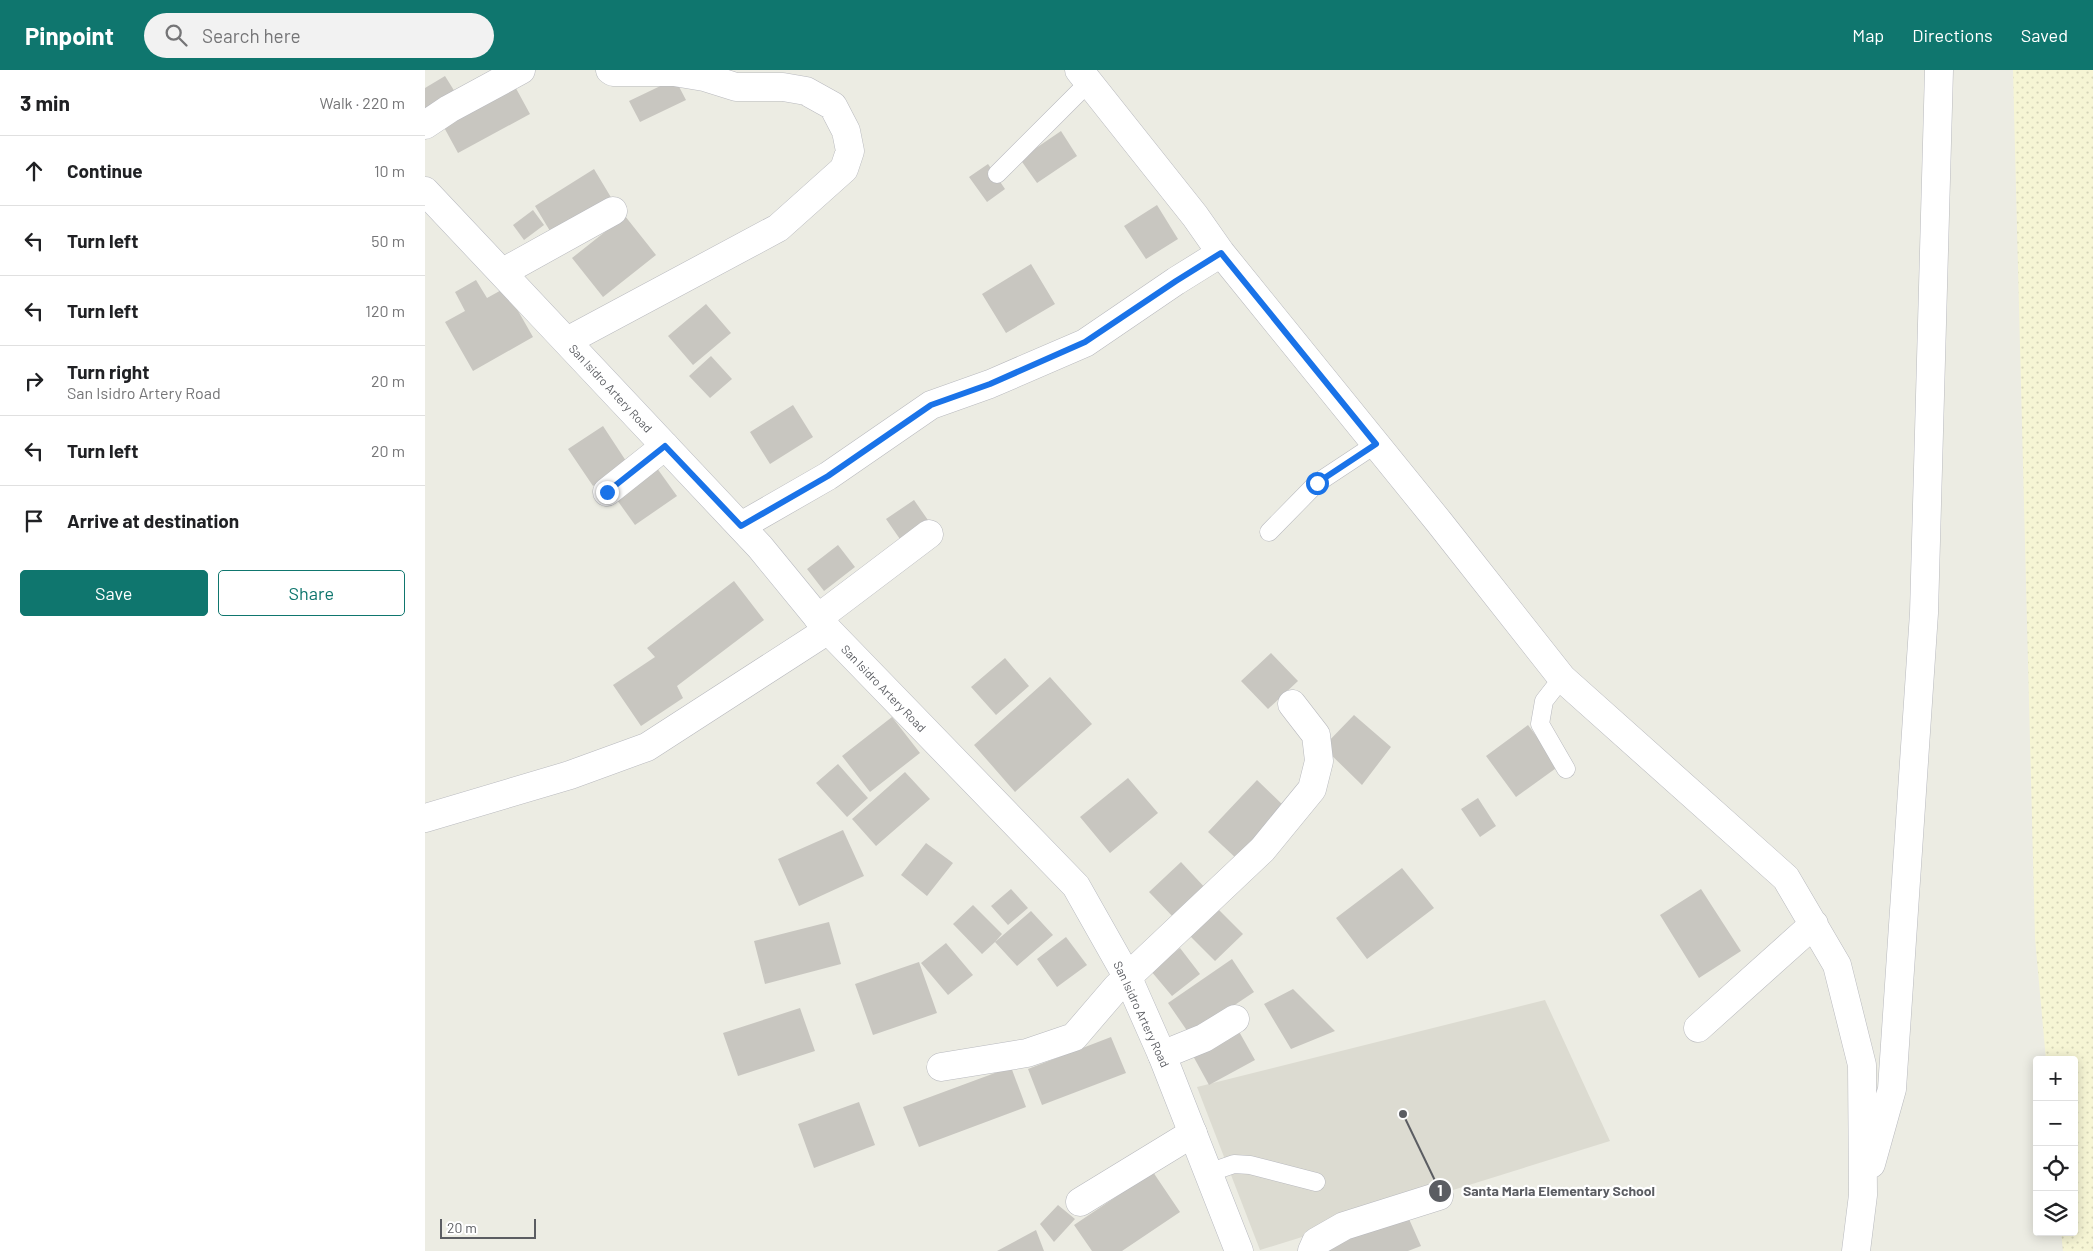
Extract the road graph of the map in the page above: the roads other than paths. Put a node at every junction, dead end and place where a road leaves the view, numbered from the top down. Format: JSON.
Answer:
{"nodes":[{"id":1,"x":521,"y":70,"type":"edge"},
{"id":2,"x":610,"y":70,"type":"edge"},
{"id":3,"x":1939,"y":70,"type":"edge"},
{"id":4,"x":1084,"y":76,"type":"edge"},
{"id":5,"x":425,"y":125,"type":"edge"},
{"id":6,"x":997,"y":174,"type":"dead end"},
{"id":7,"x":425,"y":191,"type":"edge"},
{"id":8,"x":613,"y":211,"type":"dead end"},
{"id":9,"x":1221,"y":253,"type":"junction"},
{"id":10,"x":503,"y":272,"type":"junction"},
{"id":11,"x":567,"y":342,"type":"junction"},
{"id":12,"x":1376,"y":444,"type":"junction"},
{"id":13,"x":665,"y":446,"type":"junction"},
{"id":14,"x":607,"y":492,"type":"dead end"},
{"id":15,"x":741,"y":526,"type":"junction"},
{"id":16,"x":1269,"y":532,"type":"dead end"},
{"id":17,"x":929,"y":534,"type":"dead end"},
{"id":18,"x":823,"y":624,"type":"junction"},
{"id":19,"x":1562,"y":678,"type":"junction"},
{"id":20,"x":1292,"y":704,"type":"dead end"},
{"id":21,"x":1566,"y":769,"type":"dead end"},
{"id":22,"x":425,"y":818,"type":"edge"},
{"id":23,"x":1814,"y":924,"type":"junction"},
{"id":24,"x":1128,"y":978,"type":"junction"},
{"id":25,"x":1235,"y":1019,"type":"dead end"},
{"id":26,"x":1698,"y":1028,"type":"dead end"},
{"id":27,"x":1162,"y":1056,"type":"junction"},
{"id":28,"x":941,"y":1067,"type":"dead end"},
{"id":29,"x":1193,"y":1133,"type":"junction"},
{"id":30,"x":1208,"y":1173,"type":"junction"},
{"id":31,"x":1316,"y":1182,"type":"dead end"},
{"id":32,"x":1863,"y":1195,"type":"junction"},
{"id":33,"x":1439,"y":1196,"type":"dead end"},
{"id":34,"x":1079,"y":1202,"type":"dead end"},
{"id":35,"x":1239,"y":1251,"type":"edge"},
{"id":36,"x":1311,"y":1251,"type":"edge"},
{"id":37,"x":1856,"y":1251,"type":"edge"}],
"edges":[{"from":1,"to":5,"type":"street"},
{"from":2,"to":11,"type":"street"},
{"from":3,"to":32,"type":"street"},
{"from":4,"to":6,"type":"lane"},
{"from":4,"to":9,"type":"street"},
{"from":7,"to":10,"type":"street","name":"San Isidro Artery Road"},
{"from":8,"to":10,"type":"street"},
{"from":9,"to":12,"type":"street"},
{"from":9,"to":15,"type":"street"},
{"from":10,"to":11,"type":"street","name":"San Isidro Artery Road"},
{"from":11,"to":13,"type":"street","name":"San Isidro Artery Road"},
{"from":12,"to":16,"type":"lane"},
{"from":12,"to":19,"type":"street"},
{"from":13,"to":14,"type":"street"},
{"from":13,"to":15,"type":"street","name":"San Isidro Artery Road"},
{"from":15,"to":18,"type":"street","name":"San Isidro Artery Road"},
{"from":17,"to":18,"type":"street"},
{"from":18,"to":22,"type":"street"},
{"from":18,"to":24,"type":"street","name":"San Isidro Artery Road"},
{"from":19,"to":21,"type":"lane"},
{"from":19,"to":23,"type":"street"},
{"from":20,"to":24,"type":"street"},
{"from":23,"to":26,"type":"street"},
{"from":23,"to":32,"type":"street"},
{"from":24,"to":27,"type":"street","name":"San Isidro Artery Road"},
{"from":24,"to":28,"type":"street"},
{"from":25,"to":27,"type":"street"},
{"from":27,"to":29,"type":"street","name":"San Isidro Artery Road"},
{"from":29,"to":30,"type":"street","name":"San Isidro Artery Road"},
{"from":29,"to":34,"type":"street"},
{"from":30,"to":31,"type":"lane"},
{"from":30,"to":35,"type":"street","name":"San Isidro Artery Road"},
{"from":32,"to":37,"type":"street"},
{"from":33,"to":36,"type":"street"}]}
